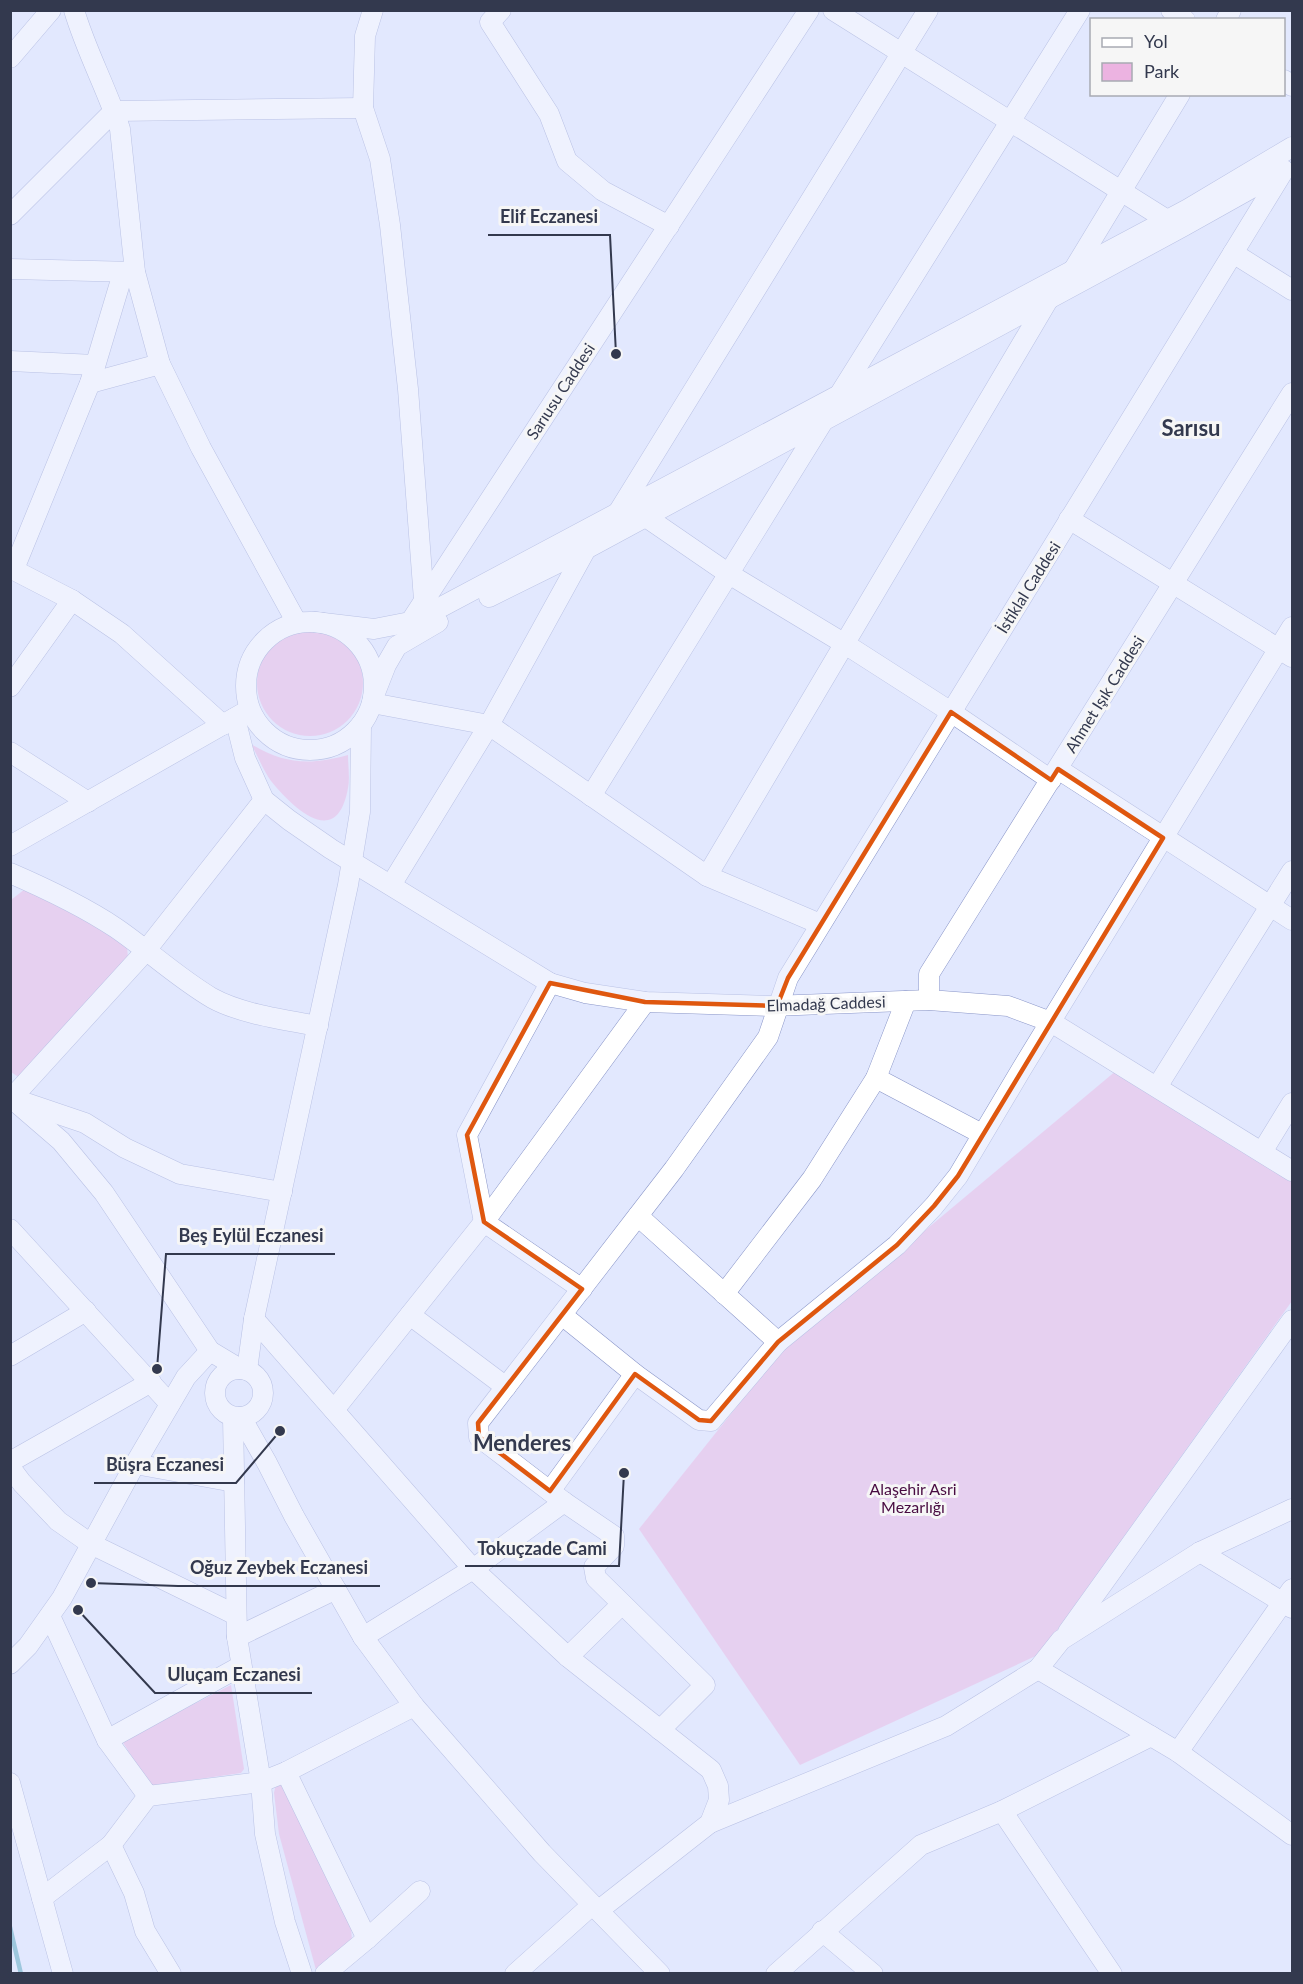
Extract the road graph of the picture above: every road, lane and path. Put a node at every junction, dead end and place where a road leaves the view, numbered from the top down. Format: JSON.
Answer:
{"nodes":[{"id":1,"x":51,"y":10,"type":"edge"},
{"id":2,"x":74,"y":10,"type":"edge"},
{"id":3,"x":373,"y":10,"type":"edge"},
{"id":4,"x":501,"y":10,"type":"edge"},
{"id":5,"x":809,"y":10,"type":"edge"},
{"id":6,"x":833,"y":10,"type":"edge"},
{"id":7,"x":928,"y":10,"type":"edge"},
{"id":8,"x":1080,"y":10,"type":"edge"},
{"id":9,"x":901,"y":53,"type":"junction"},
{"id":10,"x":10,"y":58,"type":"edge"},
{"id":11,"x":1179,"y":96,"type":"edge"},
{"id":12,"x":363,"y":108,"type":"junction"},
{"id":13,"x":114,"y":111,"type":"junction"},
{"id":14,"x":1011,"y":122,"type":"junction"},
{"id":15,"x":1293,"y":147,"type":"edge"},
{"id":16,"x":1288,"y":168,"type":"edge"},
{"id":17,"x":1121,"y":191,"type":"junction"},
{"id":18,"x":10,"y":215,"type":"edge"},
{"id":19,"x":1167,"y":220,"type":"junction"},
{"id":20,"x":669,"y":226,"type":"junction"},
{"id":21,"x":1233,"y":253,"type":"junction"},
{"id":22,"x":10,"y":269,"type":"edge"},
{"id":23,"x":1074,"y":269,"type":"junction"},
{"id":24,"x":129,"y":272,"type":"junction"},
{"id":25,"x":1293,"y":290,"type":"edge"},
{"id":26,"x":1048,"y":299,"type":"junction"},
{"id":27,"x":10,"y":361,"type":"edge"},
{"id":28,"x":160,"y":364,"type":"junction"},
{"id":29,"x":92,"y":374,"type":"junction"},
{"id":30,"x":841,"y":393,"type":"junction"},
{"id":31,"x":1293,"y":393,"type":"edge"},
{"id":32,"x":824,"y":421,"type":"junction"},
{"id":33,"x":617,"y":513,"type":"junction"},
{"id":34,"x":646,"y":517,"type":"junction"},
{"id":35,"x":1069,"y":519,"type":"junction"},
{"id":36,"x":586,"y":549,"type":"junction"},
{"id":37,"x":12,"y":568,"type":"edge"},
{"id":38,"x":729,"y":574,"type":"junction"},
{"id":39,"x":1173,"y":584,"type":"junction"},
{"id":40,"x":72,"y":600,"type":"junction"},
{"id":41,"x":424,"y":600,"type":"junction"},
{"id":42,"x":410,"y":622,"type":"junction"},
{"id":43,"x":306,"y":623,"type":"junction"},
{"id":44,"x":1293,"y":627,"type":"edge"},
{"id":45,"x":844,"y":644,"type":"junction"},
{"id":46,"x":398,"y":646,"type":"junction"},
{"id":47,"x":1286,"y":653,"type":"edge"},
{"id":48,"x":10,"y":687,"type":"edge"},
{"id":49,"x":372,"y":701,"type":"junction"},
{"id":50,"x":951,"y":712,"type":"junction"},
{"id":51,"x":236,"y":717,"type":"junction"},
{"id":52,"x":361,"y":725,"type":"junction"},
{"id":53,"x":489,"y":725,"type":"junction"},
{"id":54,"x":10,"y":752,"type":"edge"},
{"id":55,"x":1054,"y":775,"type":"junction"},
{"id":56,"x":591,"y":796,"type":"junction"},
{"id":57,"x":264,"y":800,"type":"junction"},
{"id":58,"x":88,"y":802,"type":"junction"},
{"id":59,"x":1163,"y":838,"type":"junction"},
{"id":60,"x":10,"y":846,"type":"edge"},
{"id":61,"x":352,"y":860,"type":"junction"},
{"id":62,"x":1293,"y":871,"type":"edge"},
{"id":63,"x":10,"y":873,"type":"edge"},
{"id":64,"x":707,"y":876,"type":"junction"},
{"id":65,"x":391,"y":885,"type":"junction"},
{"id":66,"x":1270,"y":906,"type":"junction"},
{"id":67,"x":1293,"y":920,"type":"edge"},
{"id":68,"x":820,"y":924,"type":"junction"},
{"id":69,"x":146,"y":951,"type":"junction"},
{"id":70,"x":550,"y":983,"type":"junction"},
{"id":71,"x":929,"y":1000,"type":"junction"},
{"id":72,"x":906,"y":1001,"type":"junction"},
{"id":73,"x":645,"y":1002,"type":"junction"},
{"id":74,"x":777,"y":1006,"type":"junction"},
{"id":75,"x":1051,"y":1022,"type":"junction"},
{"id":76,"x":318,"y":1026,"type":"junction"},
{"id":77,"x":876,"y":1078,"type":"junction"},
{"id":78,"x":1157,"y":1087,"type":"junction"},
{"id":79,"x":11,"y":1099,"type":"edge"},
{"id":80,"x":1293,"y":1102,"type":"edge"},
{"id":81,"x":982,"y":1134,"type":"junction"},
{"id":82,"x":1262,"y":1152,"type":"junction"},
{"id":83,"x":1293,"y":1171,"type":"edge"},
{"id":84,"x":282,"y":1192,"type":"junction"},
{"id":85,"x":638,"y":1216,"type":"junction"},
{"id":86,"x":484,"y":1222,"type":"junction"},
{"id":87,"x":10,"y":1229,"type":"edge"},
{"id":88,"x":582,"y":1289,"type":"junction"},
{"id":89,"x":724,"y":1294,"type":"junction"},
{"id":90,"x":86,"y":1311,"type":"junction"},
{"id":91,"x":410,"y":1315,"type":"junction"},
{"id":92,"x":562,"y":1315,"type":"junction"},
{"id":93,"x":255,"y":1319,"type":"junction"},
{"id":94,"x":1293,"y":1320,"type":"edge"},
{"id":95,"x":778,"y":1342,"type":"junction"},
{"id":96,"x":210,"y":1351,"type":"junction"},
{"id":97,"x":10,"y":1356,"type":"edge"},
{"id":98,"x":243,"y":1369,"type":"junction"},
{"id":99,"x":634,"y":1374,"type":"junction"},
{"id":100,"x":151,"y":1382,"type":"junction"},
{"id":101,"x":506,"y":1387,"type":"junction"},
{"id":102,"x":214,"y":1392,"type":"junction"},
{"id":103,"x":261,"y":1403,"type":"junction"},
{"id":104,"x":171,"y":1404,"type":"junction"},
{"id":105,"x":334,"y":1410,"type":"junction"},
{"id":106,"x":237,"y":1417,"type":"junction"},
{"id":107,"x":10,"y":1462,"type":"edge"},
{"id":108,"x":267,"y":1463,"type":"junction"},
{"id":109,"x":135,"y":1464,"type":"junction"},
{"id":110,"x":10,"y":1467,"type":"edge"},
{"id":111,"x":234,"y":1482,"type":"junction"},
{"id":112,"x":557,"y":1497,"type":"junction"},
{"id":113,"x":1293,"y":1509,"type":"edge"},
{"id":114,"x":91,"y":1544,"type":"junction"},
{"id":115,"x":1200,"y":1552,"type":"junction"},
{"id":116,"x":473,"y":1569,"type":"junction"},
{"id":117,"x":336,"y":1589,"type":"junction"},
{"id":118,"x":1289,"y":1600,"type":"edge"},
{"id":119,"x":622,"y":1604,"type":"junction"},
{"id":120,"x":236,"y":1615,"type":"junction"},
{"id":121,"x":50,"y":1616,"type":"junction"},
{"id":122,"x":237,"y":1637,"type":"junction"},
{"id":123,"x":363,"y":1637,"type":"junction"},
{"id":124,"x":1062,"y":1640,"type":"junction"},
{"id":125,"x":568,"y":1657,"type":"junction"},
{"id":126,"x":10,"y":1664,"type":"edge"},
{"id":127,"x":241,"y":1666,"type":"junction"},
{"id":128,"x":1038,"y":1670,"type":"junction"},
{"id":129,"x":414,"y":1706,"type":"junction"},
{"id":130,"x":660,"y":1730,"type":"junction"},
{"id":131,"x":1151,"y":1736,"type":"junction"},
{"id":132,"x":107,"y":1740,"type":"junction"},
{"id":133,"x":1178,"y":1752,"type":"junction"},
{"id":134,"x":286,"y":1772,"type":"junction"},
{"id":135,"x":261,"y":1782,"type":"junction"},
{"id":136,"x":10,"y":1783,"type":"edge"},
{"id":137,"x":148,"y":1796,"type":"junction"},
{"id":138,"x":1002,"y":1810,"type":"junction"},
{"id":139,"x":710,"y":1823,"type":"junction"},
{"id":140,"x":1293,"y":1835,"type":"edge"},
{"id":141,"x":111,"y":1845,"type":"junction"},
{"id":142,"x":420,"y":1891,"type":"dead end"},
{"id":143,"x":42,"y":1898,"type":"junction"},
{"id":144,"x":596,"y":1907,"type":"junction"},
{"id":145,"x":822,"y":1931,"type":"junction"},
{"id":146,"x":367,"y":1939,"type":"junction"},
{"id":147,"x":63,"y":1974,"type":"edge"},
{"id":148,"x":171,"y":1974,"type":"edge"},
{"id":149,"x":302,"y":1974,"type":"edge"},
{"id":150,"x":325,"y":1974,"type":"edge"},
{"id":151,"x":515,"y":1974,"type":"edge"},
{"id":152,"x":660,"y":1974,"type":"edge"},
{"id":153,"x":776,"y":1974,"type":"edge"},
{"id":154,"x":873,"y":1974,"type":"edge"},
{"id":155,"x":1113,"y":1974,"type":"edge"}],
"edges":[{"from":1,"to":10,"type":"street"},
{"from":2,"to":13,"type":"street"},
{"from":3,"to":12,"type":"street"},
{"from":4,"to":20,"type":"street"},
{"from":5,"to":20,"type":"street","name":"Sarıusu Caddesi"},
{"from":6,"to":9,"type":"street"},
{"from":7,"to":9,"type":"street"},
{"from":8,"to":14,"type":"street"},
{"from":9,"to":14,"type":"street"},
{"from":9,"to":33,"type":"street"},
{"from":11,"to":17,"type":"street"},
{"from":12,"to":13,"type":"street"},
{"from":12,"to":41,"type":"street"},
{"from":13,"to":18,"type":"street"},
{"from":13,"to":24,"type":"street"},
{"from":14,"to":17,"type":"street"},
{"from":14,"to":30,"type":"street"},
{"from":15,"to":19,"type":"street"},
{"from":16,"to":21,"type":"street","name":"İstiklal Caddesi"},
{"from":16,"to":26,"type":"street"},
{"from":17,"to":19,"type":"street"},
{"from":17,"to":23,"type":"street"},
{"from":19,"to":23,"type":"street"},
{"from":20,"to":41,"type":"street","name":"Sarıusu Caddesi"},
{"from":21,"to":25,"type":"street"},
{"from":21,"to":35,"type":"street","name":"İstiklal Caddesi"},
{"from":22,"to":24,"type":"street"},
{"from":23,"to":30,"type":"street"},
{"from":24,"to":28,"type":"street"},
{"from":24,"to":29,"type":"street"},
{"from":26,"to":32,"type":"street"},
{"from":26,"to":45,"type":"street"},
{"from":27,"to":29,"type":"street"},
{"from":28,"to":29,"type":"street"},
{"from":28,"to":43,"type":"street"},
{"from":29,"to":37,"type":"street"},
{"from":30,"to":33,"type":"street"},
{"from":31,"to":39,"type":"street","name":"Ahmet Işık Caddesi"},
{"from":32,"to":34,"type":"street"},
{"from":32,"to":38,"type":"street"},
{"from":33,"to":42,"type":"street"},
{"from":34,"to":36,"type":"street"},
{"from":34,"to":38,"type":"street"},
{"from":35,"to":39,"type":"street"},
{"from":35,"to":50,"type":"street","name":"İstiklal Caddesi"},
{"from":36,"to":46,"type":"street"},
{"from":36,"to":53,"type":"street"},
{"from":37,"to":40,"type":"street"},
{"from":38,"to":45,"type":"street"},
{"from":38,"to":56,"type":"street"},
{"from":39,"to":47,"type":"street"},
{"from":39,"to":55,"type":"street","name":"Ahmet Işık Caddesi"},
{"from":40,"to":48,"type":"street"},
{"from":40,"to":51,"type":"street"},
{"from":41,"to":42,"type":"street","name":"Sarıusu Caddesi"},
{"from":42,"to":43,"type":"street"},
{"from":42,"to":46,"type":"street","name":"Sarıusu Caddesi"},
{"from":43,"to":49,"type":"street"},
{"from":43,"to":51,"type":"street"},
{"from":44,"to":47,"type":"street"},
{"from":45,"to":50,"type":"street"},
{"from":45,"to":64,"type":"street"},
{"from":46,"to":49,"type":"street","name":"Sarıusu Caddesi"},
{"from":47,"to":59,"type":"street"},
{"from":49,"to":52,"type":"street"},
{"from":49,"to":53,"type":"street"},
{"from":50,"to":55,"type":"street"},
{"from":50,"to":68,"type":"street","name":"İstiklal Caddesi"},
{"from":51,"to":52,"type":"street"},
{"from":51,"to":57,"type":"street"},
{"from":51,"to":58,"type":"street"},
{"from":52,"to":61,"type":"street"},
{"from":53,"to":56,"type":"street"},
{"from":53,"to":65,"type":"street"},
{"from":54,"to":58,"type":"street"},
{"from":55,"to":59,"type":"street"},
{"from":55,"to":71,"type":"street","name":"Ahmet Işık Caddesi"},
{"from":56,"to":64,"type":"street"},
{"from":57,"to":61,"type":"street","name":"Elmadağ Caddesi"},
{"from":57,"to":69,"type":"street"},
{"from":58,"to":60,"type":"street"},
{"from":59,"to":66,"type":"street"},
{"from":59,"to":75,"type":"street"},
{"from":61,"to":65,"type":"street","name":"Elmadağ Caddesi"},
{"from":61,"to":76,"type":"street"},
{"from":62,"to":66,"type":"street"},
{"from":63,"to":69,"type":"street"},
{"from":64,"to":68,"type":"street"},
{"from":65,"to":70,"type":"street","name":"Elmadağ Caddesi"},
{"from":66,"to":67,"type":"street"},
{"from":66,"to":78,"type":"street"},
{"from":68,"to":74,"type":"street","name":"İstiklal Caddesi"},
{"from":69,"to":76,"type":"street"},
{"from":69,"to":79,"type":"street"},
{"from":70,"to":73,"type":"street","name":"Elmadağ Caddesi"},
{"from":70,"to":86,"type":"street"},
{"from":71,"to":72,"type":"street","name":"Elmadağ Caddesi"},
{"from":71,"to":75,"type":"street","name":"Elmadağ Caddesi"},
{"from":72,"to":74,"type":"street","name":"Elmadağ Caddesi"},
{"from":72,"to":77,"type":"street"},
{"from":73,"to":74,"type":"street","name":"Elmadağ Caddesi"},
{"from":73,"to":86,"type":"street"},
{"from":74,"to":85,"type":"street","name":"İstiklal Caddesi"},
{"from":75,"to":78,"type":"street","name":"Elmadağ Caddesi"},
{"from":75,"to":81,"type":"street"},
{"from":76,"to":84,"type":"street"},
{"from":77,"to":81,"type":"street"},
{"from":77,"to":89,"type":"street"},
{"from":78,"to":82,"type":"street","name":"Elmadağ Caddesi"},
{"from":79,"to":84,"type":"street"},
{"from":79,"to":96,"type":"street"},
{"from":80,"to":82,"type":"street"},
{"from":81,"to":95,"type":"street"},
{"from":82,"to":83,"type":"street","name":"Elmadağ Caddesi"},
{"from":84,"to":93,"type":"street"},
{"from":85,"to":88,"type":"street","name":"İstiklal Caddesi"},
{"from":85,"to":89,"type":"street"},
{"from":86,"to":88,"type":"street"},
{"from":86,"to":91,"type":"street"},
{"from":87,"to":90,"type":"street"},
{"from":88,"to":92,"type":"street","name":"İstiklal Caddesi"},
{"from":89,"to":95,"type":"street"},
{"from":90,"to":97,"type":"street"},
{"from":90,"to":100,"type":"street"},
{"from":91,"to":101,"type":"street"},
{"from":91,"to":105,"type":"street"},
{"from":92,"to":99,"type":"street"},
{"from":92,"to":101,"type":"street","name":"İstiklal Caddesi"},
{"from":93,"to":98,"type":"street"},
{"from":93,"to":105,"type":"street"},
{"from":94,"to":124,"type":"street"},
{"from":95,"to":99,"type":"street"},
{"from":96,"to":98,"type":"street"},
{"from":96,"to":102,"type":"street"},
{"from":96,"to":104,"type":"street"},
{"from":98,"to":102,"type":"street"},
{"from":98,"to":103,"type":"street"},
{"from":99,"to":112,"type":"street"},
{"from":100,"to":104,"type":"street"},
{"from":100,"to":107,"type":"street"},
{"from":101,"to":112,"type":"street","name":"İstiklal Caddesi"},
{"from":102,"to":106,"type":"street"},
{"from":103,"to":106,"type":"street"},
{"from":103,"to":108,"type":"street"},
{"from":104,"to":109,"type":"street"},
{"from":105,"to":116,"type":"street"},
{"from":106,"to":108,"type":"street"},
{"from":106,"to":111,"type":"street"},
{"from":108,"to":117,"type":"street"},
{"from":109,"to":111,"type":"street"},
{"from":109,"to":114,"type":"street"},
{"from":110,"to":114,"type":"street"},
{"from":111,"to":120,"type":"street"},
{"from":112,"to":116,"type":"street"},
{"from":112,"to":119,"type":"street","name":"İstiklal Caddesi"},
{"from":113,"to":115,"type":"street"},
{"from":114,"to":120,"type":"street"},
{"from":114,"to":121,"type":"street"},
{"from":115,"to":118,"type":"street"},
{"from":115,"to":124,"type":"street"},
{"from":116,"to":123,"type":"street"},
{"from":116,"to":125,"type":"street"},
{"from":117,"to":122,"type":"street"},
{"from":117,"to":123,"type":"street"},
{"from":118,"to":133,"type":"street"},
{"from":119,"to":125,"type":"street"},
{"from":119,"to":130,"type":"street"},
{"from":120,"to":122,"type":"street"},
{"from":121,"to":126,"type":"street"},
{"from":121,"to":132,"type":"street"},
{"from":122,"to":127,"type":"street"},
{"from":123,"to":129,"type":"street"},
{"from":124,"to":128,"type":"street"},
{"from":125,"to":130,"type":"street"},
{"from":127,"to":132,"type":"street"},
{"from":127,"to":135,"type":"street"},
{"from":128,"to":131,"type":"street"},
{"from":128,"to":139,"type":"street"},
{"from":129,"to":134,"type":"street"},
{"from":129,"to":144,"type":"street"},
{"from":130,"to":139,"type":"street"},
{"from":131,"to":133,"type":"street"},
{"from":131,"to":138,"type":"street"},
{"from":132,"to":137,"type":"street"},
{"from":133,"to":140,"type":"street"},
{"from":134,"to":135,"type":"street"},
{"from":134,"to":146,"type":"street"},
{"from":135,"to":137,"type":"street"},
{"from":135,"to":149,"type":"street"},
{"from":136,"to":143,"type":"street"},
{"from":137,"to":141,"type":"street"},
{"from":138,"to":145,"type":"street"},
{"from":138,"to":155,"type":"street"},
{"from":139,"to":144,"type":"street"},
{"from":141,"to":143,"type":"street"},
{"from":141,"to":148,"type":"street"},
{"from":142,"to":146,"type":"street"},
{"from":143,"to":147,"type":"street"},
{"from":144,"to":151,"type":"street"},
{"from":144,"to":152,"type":"street"},
{"from":145,"to":153,"type":"street"},
{"from":145,"to":154,"type":"street"},
{"from":146,"to":150,"type":"street"}]}
